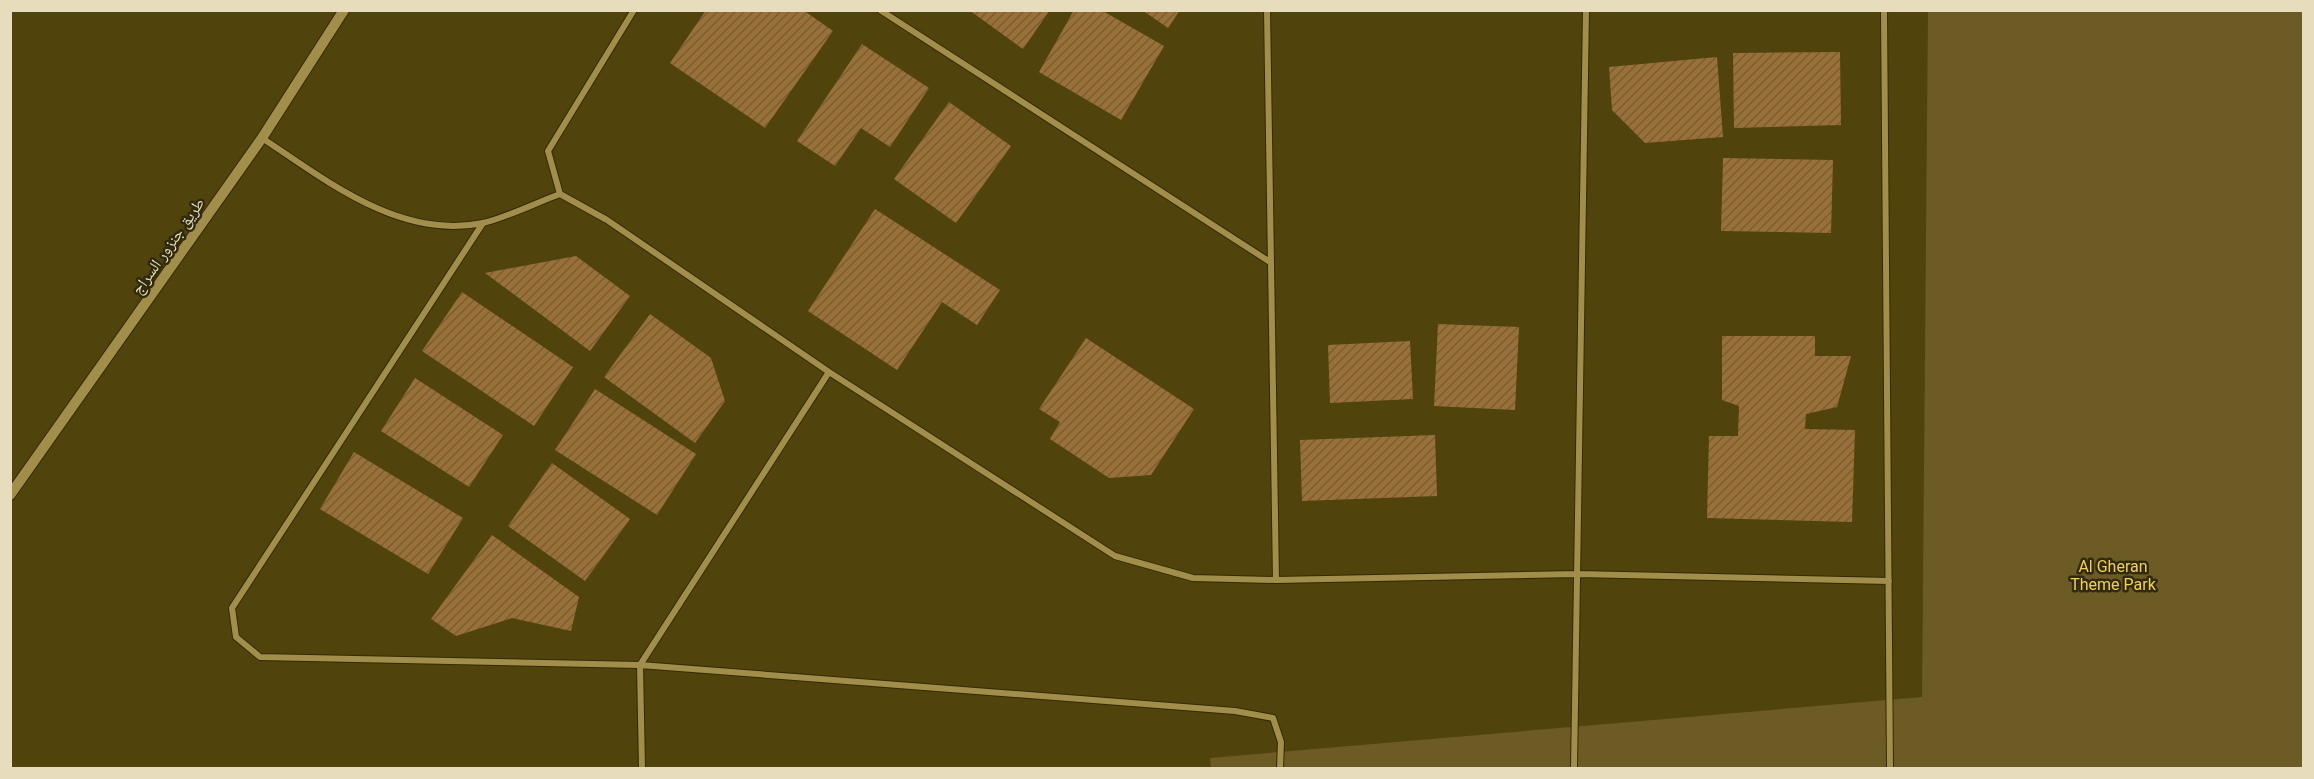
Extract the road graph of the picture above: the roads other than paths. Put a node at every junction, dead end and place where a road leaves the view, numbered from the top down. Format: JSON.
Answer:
{"nodes":[{"id":1,"x":344,"y":10,"type":"edge"},
{"id":2,"x":634,"y":10,"type":"edge"},
{"id":3,"x":880,"y":10,"type":"edge"},
{"id":4,"x":1267,"y":10,"type":"edge"},
{"id":5,"x":1586,"y":10,"type":"edge"},
{"id":6,"x":1884,"y":10,"type":"edge"},
{"id":7,"x":262,"y":138,"type":"junction"},
{"id":8,"x":560,"y":194,"type":"junction"},
{"id":9,"x":483,"y":223,"type":"junction"},
{"id":10,"x":1270,"y":262,"type":"junction"},
{"id":11,"x":830,"y":372,"type":"junction"},
{"id":12,"x":10,"y":495,"type":"edge"},
{"id":13,"x":1578,"y":574,"type":"junction"},
{"id":14,"x":1276,"y":580,"type":"junction"},
{"id":15,"x":1889,"y":581,"type":"junction"},
{"id":16,"x":640,"y":665,"type":"junction"},
{"id":17,"x":642,"y":768,"type":"edge"},
{"id":18,"x":1280,"y":768,"type":"edge"},
{"id":19,"x":1574,"y":768,"type":"edge"},
{"id":20,"x":1890,"y":768,"type":"edge"}],
"edges":[{"from":1,"to":7,"type":"street","name":"طريق جنزور السراج"},
{"from":2,"to":8,"type":"street"},
{"from":3,"to":10,"type":"street"},
{"from":4,"to":10,"type":"street"},
{"from":5,"to":13,"type":"street"},
{"from":6,"to":15,"type":"street"},
{"from":7,"to":9,"type":"street"},
{"from":7,"to":12,"type":"street","name":"طريق جنزور السراج"},
{"from":8,"to":9,"type":"street"},
{"from":8,"to":11,"type":"street"},
{"from":9,"to":16,"type":"street"},
{"from":10,"to":14,"type":"street"},
{"from":11,"to":14,"type":"street"},
{"from":11,"to":16,"type":"street"},
{"from":13,"to":14,"type":"street"},
{"from":13,"to":15,"type":"street"},
{"from":13,"to":19,"type":"street"},
{"from":15,"to":20,"type":"street"},
{"from":16,"to":17,"type":"street"},
{"from":16,"to":18,"type":"street"}]}
